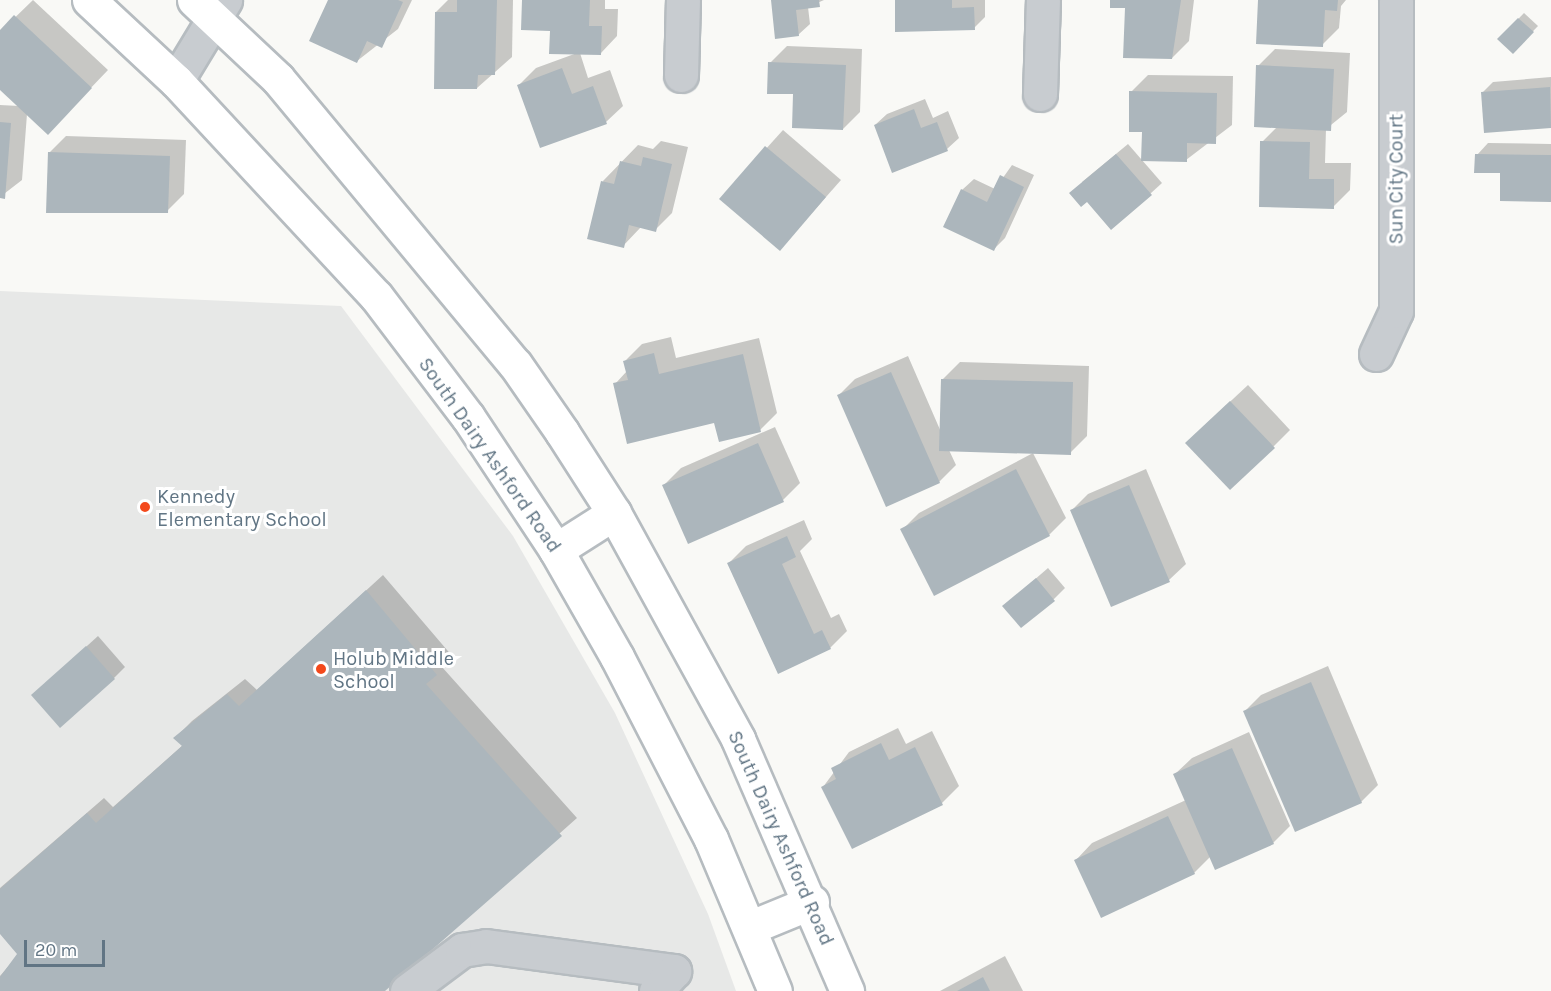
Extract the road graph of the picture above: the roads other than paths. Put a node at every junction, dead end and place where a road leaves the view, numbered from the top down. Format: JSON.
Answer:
{"nodes":[{"id":1,"x":89,"y":0,"type":"edge"},
{"id":2,"x":682,"y":0,"type":"edge"},
{"id":3,"x":1042,"y":0,"type":"edge"},
{"id":4,"x":1396,"y":0,"type":"edge"},
{"id":5,"x":211,"y":6,"type":"edge"},
{"id":6,"x":681,"y":75,"type":"dead end"},
{"id":7,"x":176,"y":81,"type":"junction"},
{"id":8,"x":1040,"y":94,"type":"dead end"},
{"id":9,"x":1376,"y":354,"type":"dead end"},
{"id":10,"x":614,"y":513,"type":"junction"},
{"id":11,"x":556,"y":550,"type":"junction"},
{"id":12,"x":812,"y":902,"type":"junction"},
{"id":13,"x":751,"y":927,"type":"junction"},
{"id":14,"x":407,"y":991,"type":"edge"},
{"id":15,"x":656,"y":991,"type":"edge"},
{"id":16,"x":775,"y":991,"type":"edge"},
{"id":17,"x":847,"y":991,"type":"edge"}],
"edges":[{"from":1,"to":7,"type":"main road","name":"South Dairy Ashford Road"},
{"from":2,"to":6,"type":"street"},
{"from":3,"to":8,"type":"street"},
{"from":4,"to":9,"type":"street","name":"Sun City Court"},
{"from":5,"to":7,"type":"street"},
{"from":5,"to":10,"type":"main road","name":"South Dairy Ashford Road"},
{"from":7,"to":11,"type":"main road","name":"South Dairy Ashford Road"},
{"from":10,"to":11,"type":"main road"},
{"from":10,"to":12,"type":"main road","name":"South Dairy Ashford Road"},
{"from":11,"to":13,"type":"main road","name":"South Dairy Ashford Road"},
{"from":12,"to":13,"type":"main road"},
{"from":12,"to":17,"type":"main road","name":"South Dairy Ashford Road"},
{"from":13,"to":16,"type":"main road","name":"South Dairy Ashford Road"},
{"from":14,"to":15,"type":"street"}]}
